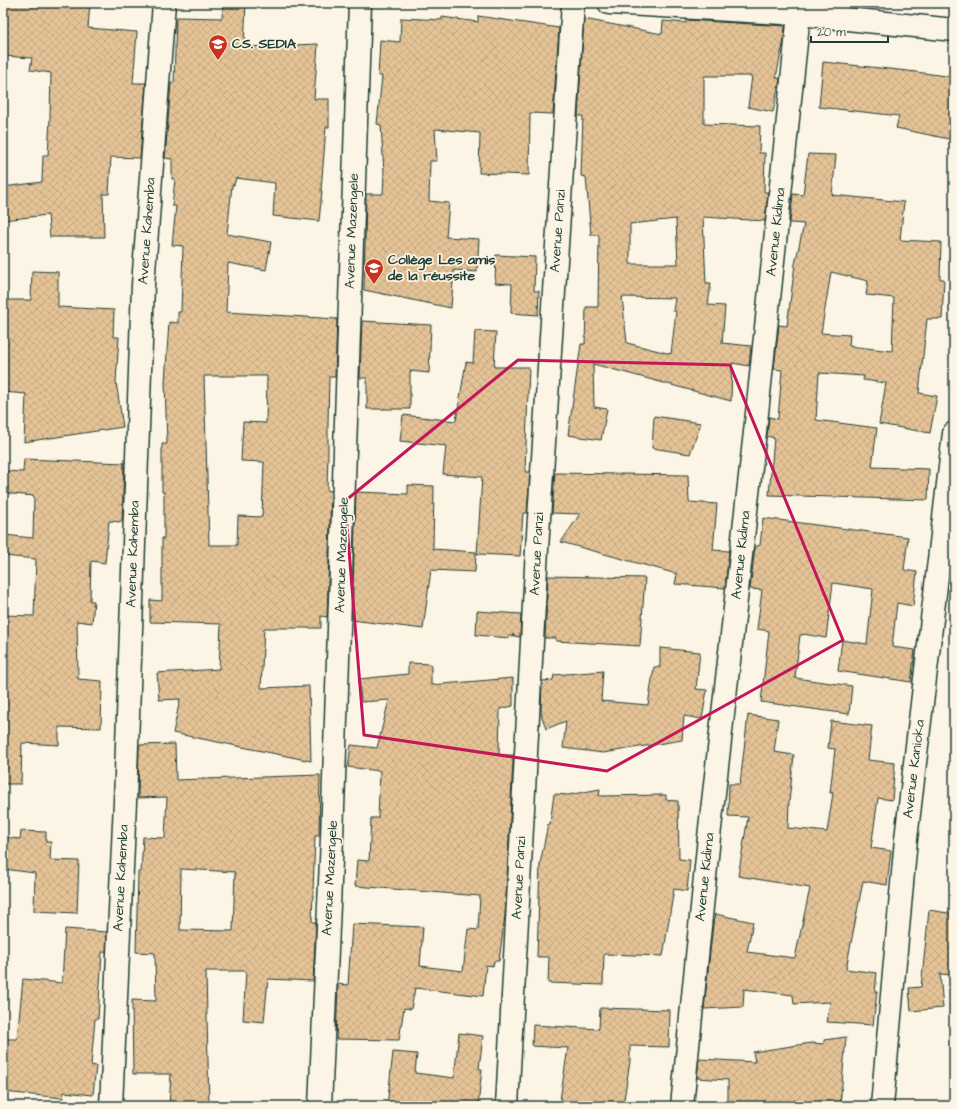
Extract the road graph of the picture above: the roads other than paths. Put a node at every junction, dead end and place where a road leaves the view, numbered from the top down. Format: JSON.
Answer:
{"nodes":[{"id":1,"x":164,"y":3,"type":"edge"},
{"id":2,"x":360,"y":3,"type":"edge"},
{"id":3,"x":573,"y":3,"type":"edge"},
{"id":4,"x":609,"y":3,"type":"edge"},
{"id":5,"x":799,"y":9,"type":"edge"},
{"id":6,"x":954,"y":30,"type":"edge"},
{"id":7,"x":954,"y":433,"type":"edge"},
{"id":8,"x":111,"y":1106,"type":"edge"},
{"id":9,"x":320,"y":1106,"type":"edge"},
{"id":10,"x":507,"y":1106,"type":"edge"},
{"id":11,"x":682,"y":1106,"type":"edge"},
{"id":12,"x":882,"y":1106,"type":"edge"}],
"edges":[{"from":1,"to":8,"type":"street","name":"Avenue Kahemba"},
{"from":2,"to":9,"type":"street","name":"Avenue Mazengele"},
{"from":3,"to":10,"type":"street","name":"Avenue Panzi"},
{"from":4,"to":5,"type":"street"},
{"from":5,"to":6,"type":"street"},
{"from":5,"to":11,"type":"street","name":"Avenue Kidima"},
{"from":7,"to":12,"type":"street","name":"Avenue Kanioka"}]}
